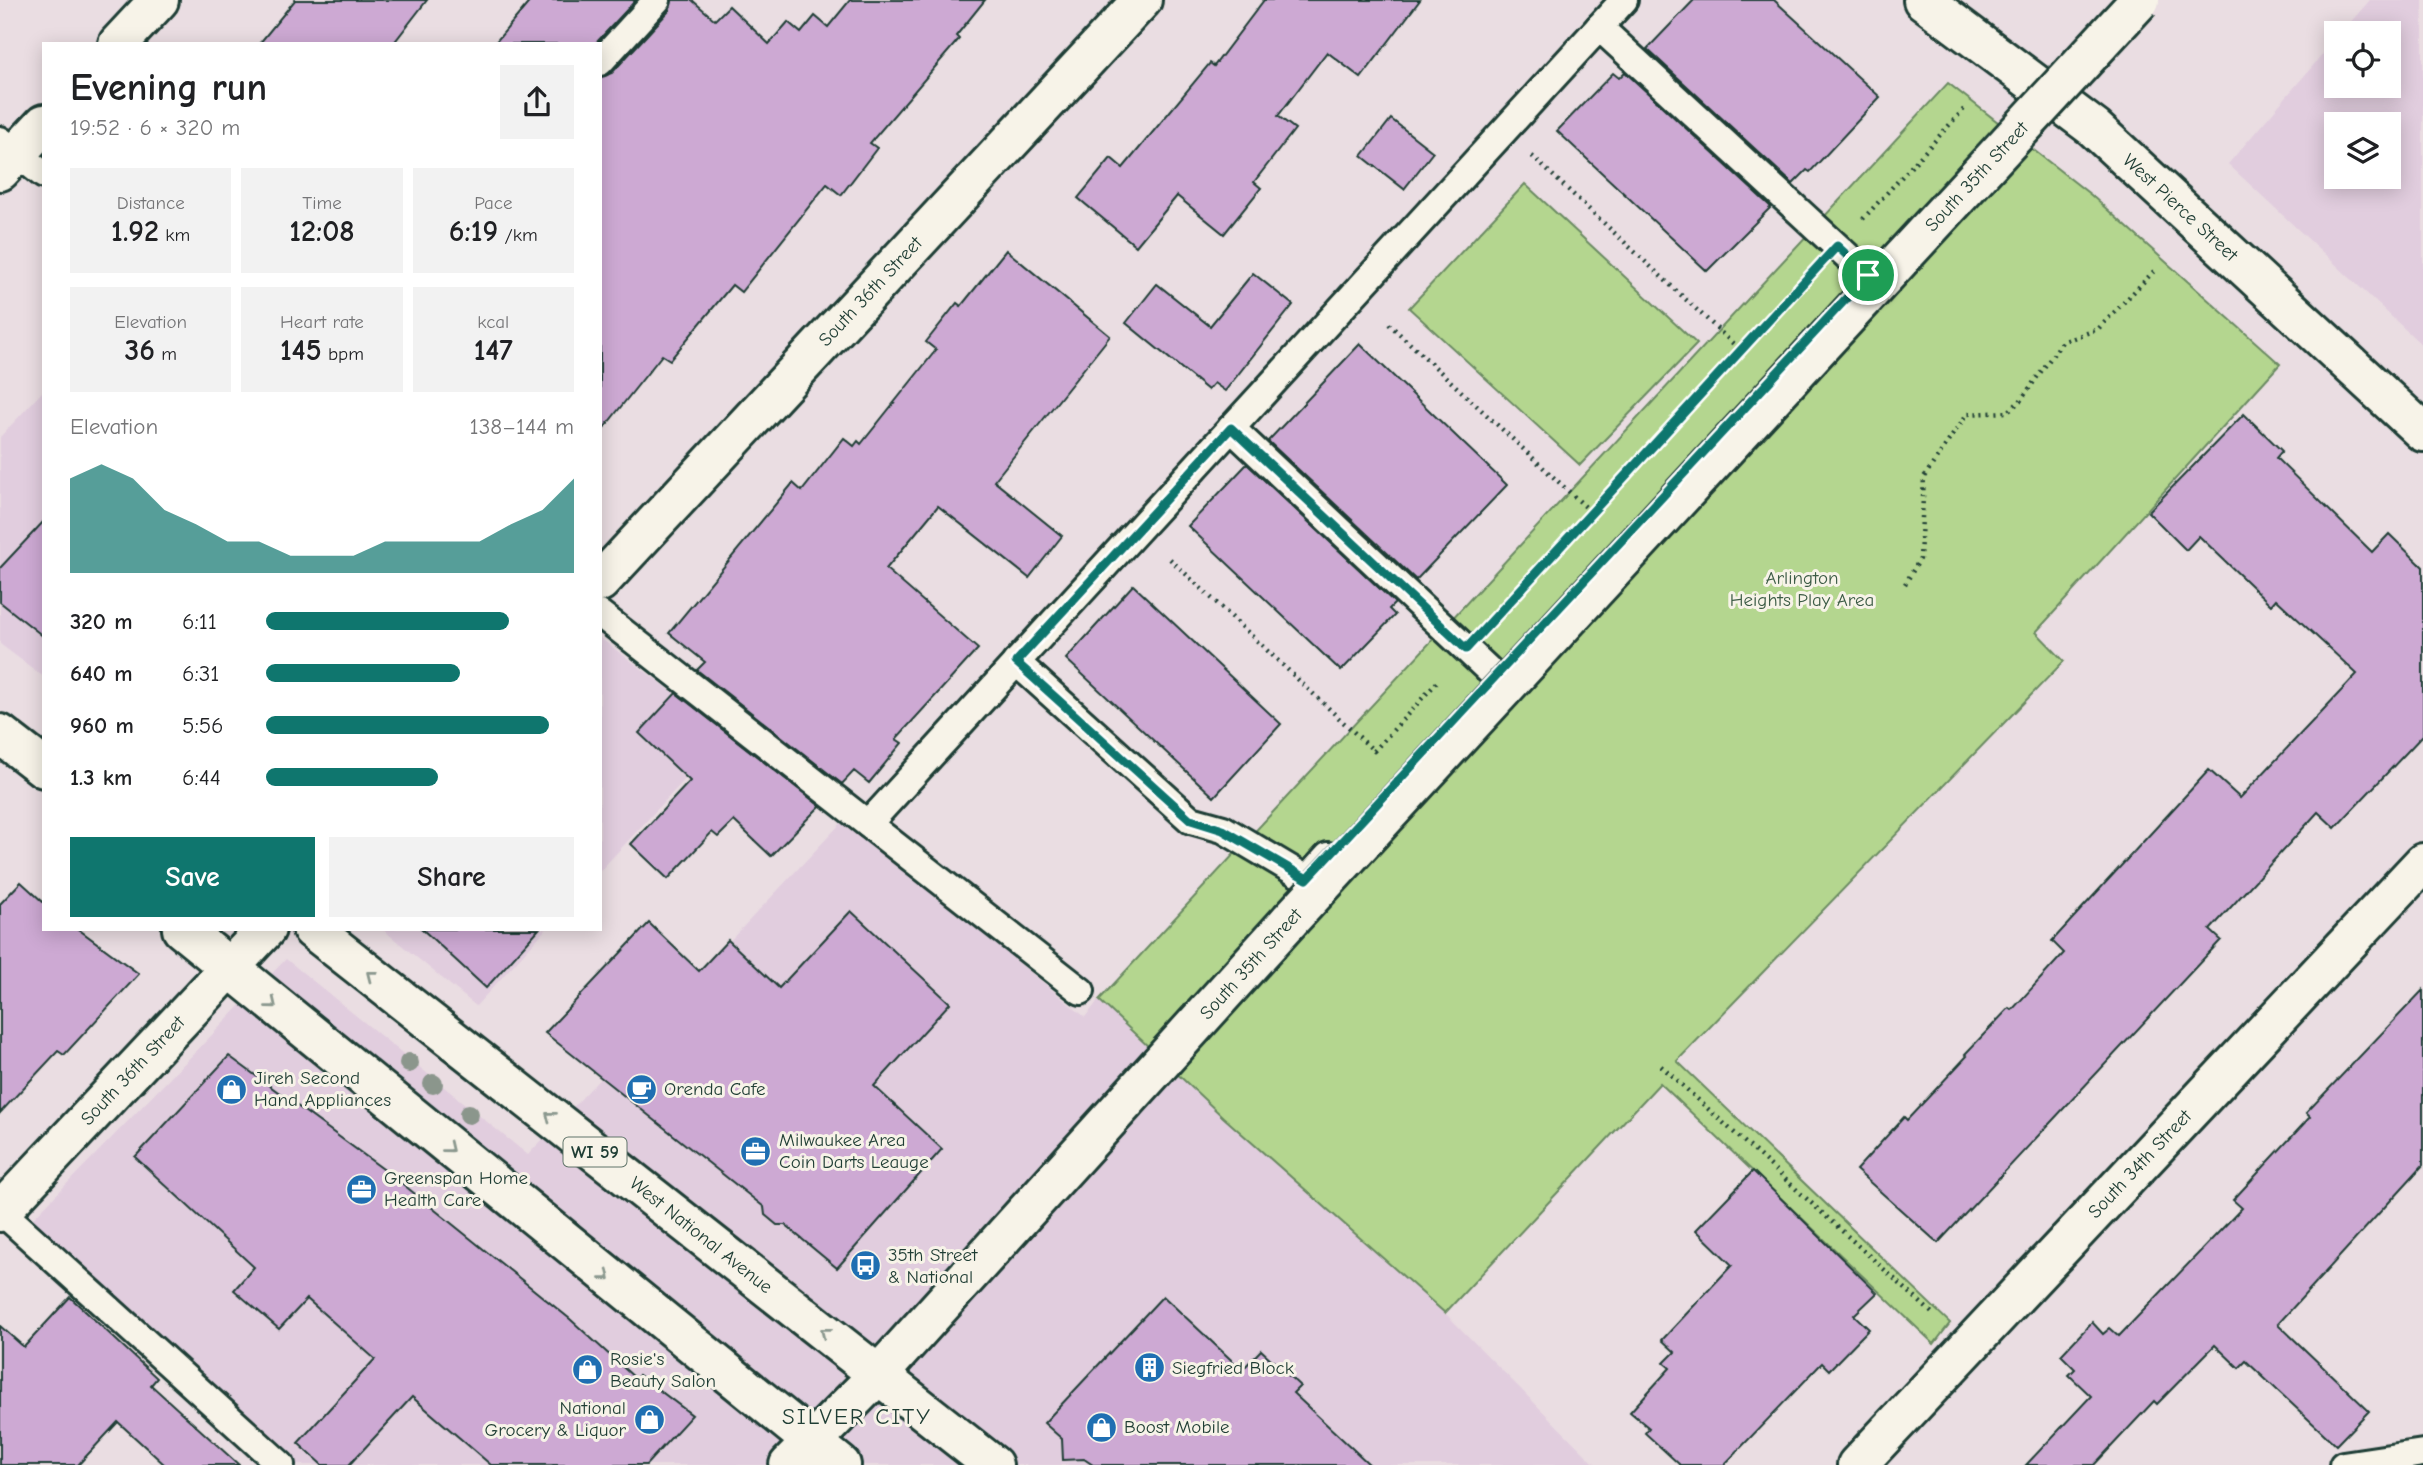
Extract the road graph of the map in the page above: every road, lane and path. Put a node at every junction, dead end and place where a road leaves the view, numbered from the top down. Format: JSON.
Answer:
{"nodes":[{"id":1,"x":159,"y":0,"type":"edge"},
{"id":2,"x":657,"y":0,"type":"edge"},
{"id":3,"x":1142,"y":0,"type":"edge"},
{"id":4,"x":1624,"y":0,"type":"edge"},
{"id":5,"x":1923,"y":0,"type":"edge"},
{"id":6,"x":2122,"y":0,"type":"edge"},
{"id":7,"x":2140,"y":0,"type":"edge"},
{"id":8,"x":1599,"y":27,"type":"junction"},
{"id":9,"x":120,"y":42,"type":"edge"},
{"id":10,"x":602,"y":60,"type":"edge"},
{"id":11,"x":2041,"y":88,"type":"junction"},
{"id":12,"x":1964,"y":108,"type":"dead end"},
{"id":13,"x":42,"y":126,"type":"edge"},
{"id":14,"x":1534,"y":159,"type":"dead end"},
{"id":15,"x":15,"y":160,"type":"edge"},
{"id":16,"x":1837,"y":246,"type":"junction"},
{"id":17,"x":2156,"y":269,"type":"dead end"},
{"id":18,"x":1868,"y":275,"type":"junction"},
{"id":19,"x":1390,"y":324,"type":"dead end"},
{"id":20,"x":1741,"y":351,"type":"junction"},
{"id":21,"x":1231,"y":428,"type":"junction"},
{"id":22,"x":2423,"y":432,"type":"edge"},
{"id":23,"x":1592,"y":513,"type":"junction"},
{"id":24,"x":1170,"y":559,"type":"dead end"},
{"id":25,"x":602,"y":580,"type":"edge"},
{"id":26,"x":1905,"y":584,"type":"dead end"},
{"id":27,"x":602,"y":616,"type":"edge"},
{"id":28,"x":1466,"y":649,"type":"junction"},
{"id":29,"x":1016,"y":662,"type":"junction"},
{"id":30,"x":1495,"y":676,"type":"junction"},
{"id":31,"x":0,"y":734,"type":"edge"},
{"id":32,"x":42,"y":766,"type":"edge"},
{"id":33,"x":868,"y":824,"type":"junction"},
{"id":34,"x":2423,"y":863,"type":"edge"},
{"id":35,"x":184,"y":931,"type":"edge"},
{"id":36,"x":264,"y":931,"type":"edge"},
{"id":37,"x":315,"y":931,"type":"edge"},
{"id":38,"x":229,"y":969,"type":"junction"},
{"id":39,"x":1082,"y":991,"type":"dead end"},
{"id":40,"x":1661,"y":1066,"type":"dead end"},
{"id":41,"x":0,"y":1211,"type":"edge"},
{"id":42,"x":1932,"y":1313,"type":"dead end"},
{"id":43,"x":878,"y":1374,"type":"junction"},
{"id":44,"x":2423,"y":1453,"type":"edge"},
{"id":45,"x":814,"y":1457,"type":"edge"},
{"id":46,"x":265,"y":1460,"type":"edge"},
{"id":47,"x":993,"y":1465,"type":"edge"},
{"id":48,"x":1857,"y":1465,"type":"edge"},
{"id":49,"x":2343,"y":1465,"type":"edge"}],
"edges":[{"from":1,"to":9,"type":"main road"},
{"from":2,"to":10,"type":"lane"},
{"from":3,"to":25,"type":"main road","name":"South 36th Street"},
{"from":4,"to":8,"type":"lane"},
{"from":5,"to":11,"type":"main road","name":"West Pierce Street"},
{"from":6,"to":11,"type":"lane"},
{"from":7,"to":43,"type":"main road","name":"South 35th Street","bridge":true},
{"from":8,"to":16,"type":"lane"},
{"from":8,"to":21,"type":"lane"},
{"from":11,"to":18,"type":"lane"},
{"from":11,"to":22,"type":"main road","name":"West Pierce Street"},
{"from":12,"to":16,"type":"path"},
{"from":13,"to":15,"type":"main road"},
{"from":14,"to":20,"type":"path"},
{"from":16,"to":18,"type":"lane"},
{"from":16,"to":20,"type":"path"},
{"from":17,"to":26,"type":"path"},
{"from":18,"to":30,"type":"lane"},
{"from":19,"to":23,"type":"path"},
{"from":20,"to":23,"type":"path"},
{"from":21,"to":28,"type":"lane"},
{"from":21,"to":29,"type":"lane"},
{"from":23,"to":28,"type":"path"},
{"from":24,"to":28,"type":"path"},
{"from":27,"to":33,"type":"lane"},
{"from":28,"to":30,"type":"lane"},
{"from":29,"to":30,"type":"lane"},
{"from":29,"to":33,"type":"lane"},
{"from":31,"to":32,"type":"main road"},
{"from":33,"to":39,"type":"lane"},
{"from":34,"to":48,"type":"main road","name":"South 34th Street"},
{"from":35,"to":38,"type":"main road"},
{"from":36,"to":38,"type":"main road","name":"South 36th Street"},
{"from":43,"to":37,"type":"main road","name":"West National Avenue","number":"WI 59","one_way":true},
{"from":38,"to":41,"type":"main road","name":"South 36th Street"},
{"from":38,"to":45,"type":"main road","one_way":true},
{"from":40,"to":42,"type":"path"},
{"from":41,"to":46,"type":"lane"},
{"from":43,"to":45,"type":"main road","name":"South 35th Street"},
{"from":43,"to":47,"type":"main road","name":"West National Avenue","number":"WI 59"},
{"from":44,"to":49,"type":"lane"}]}
